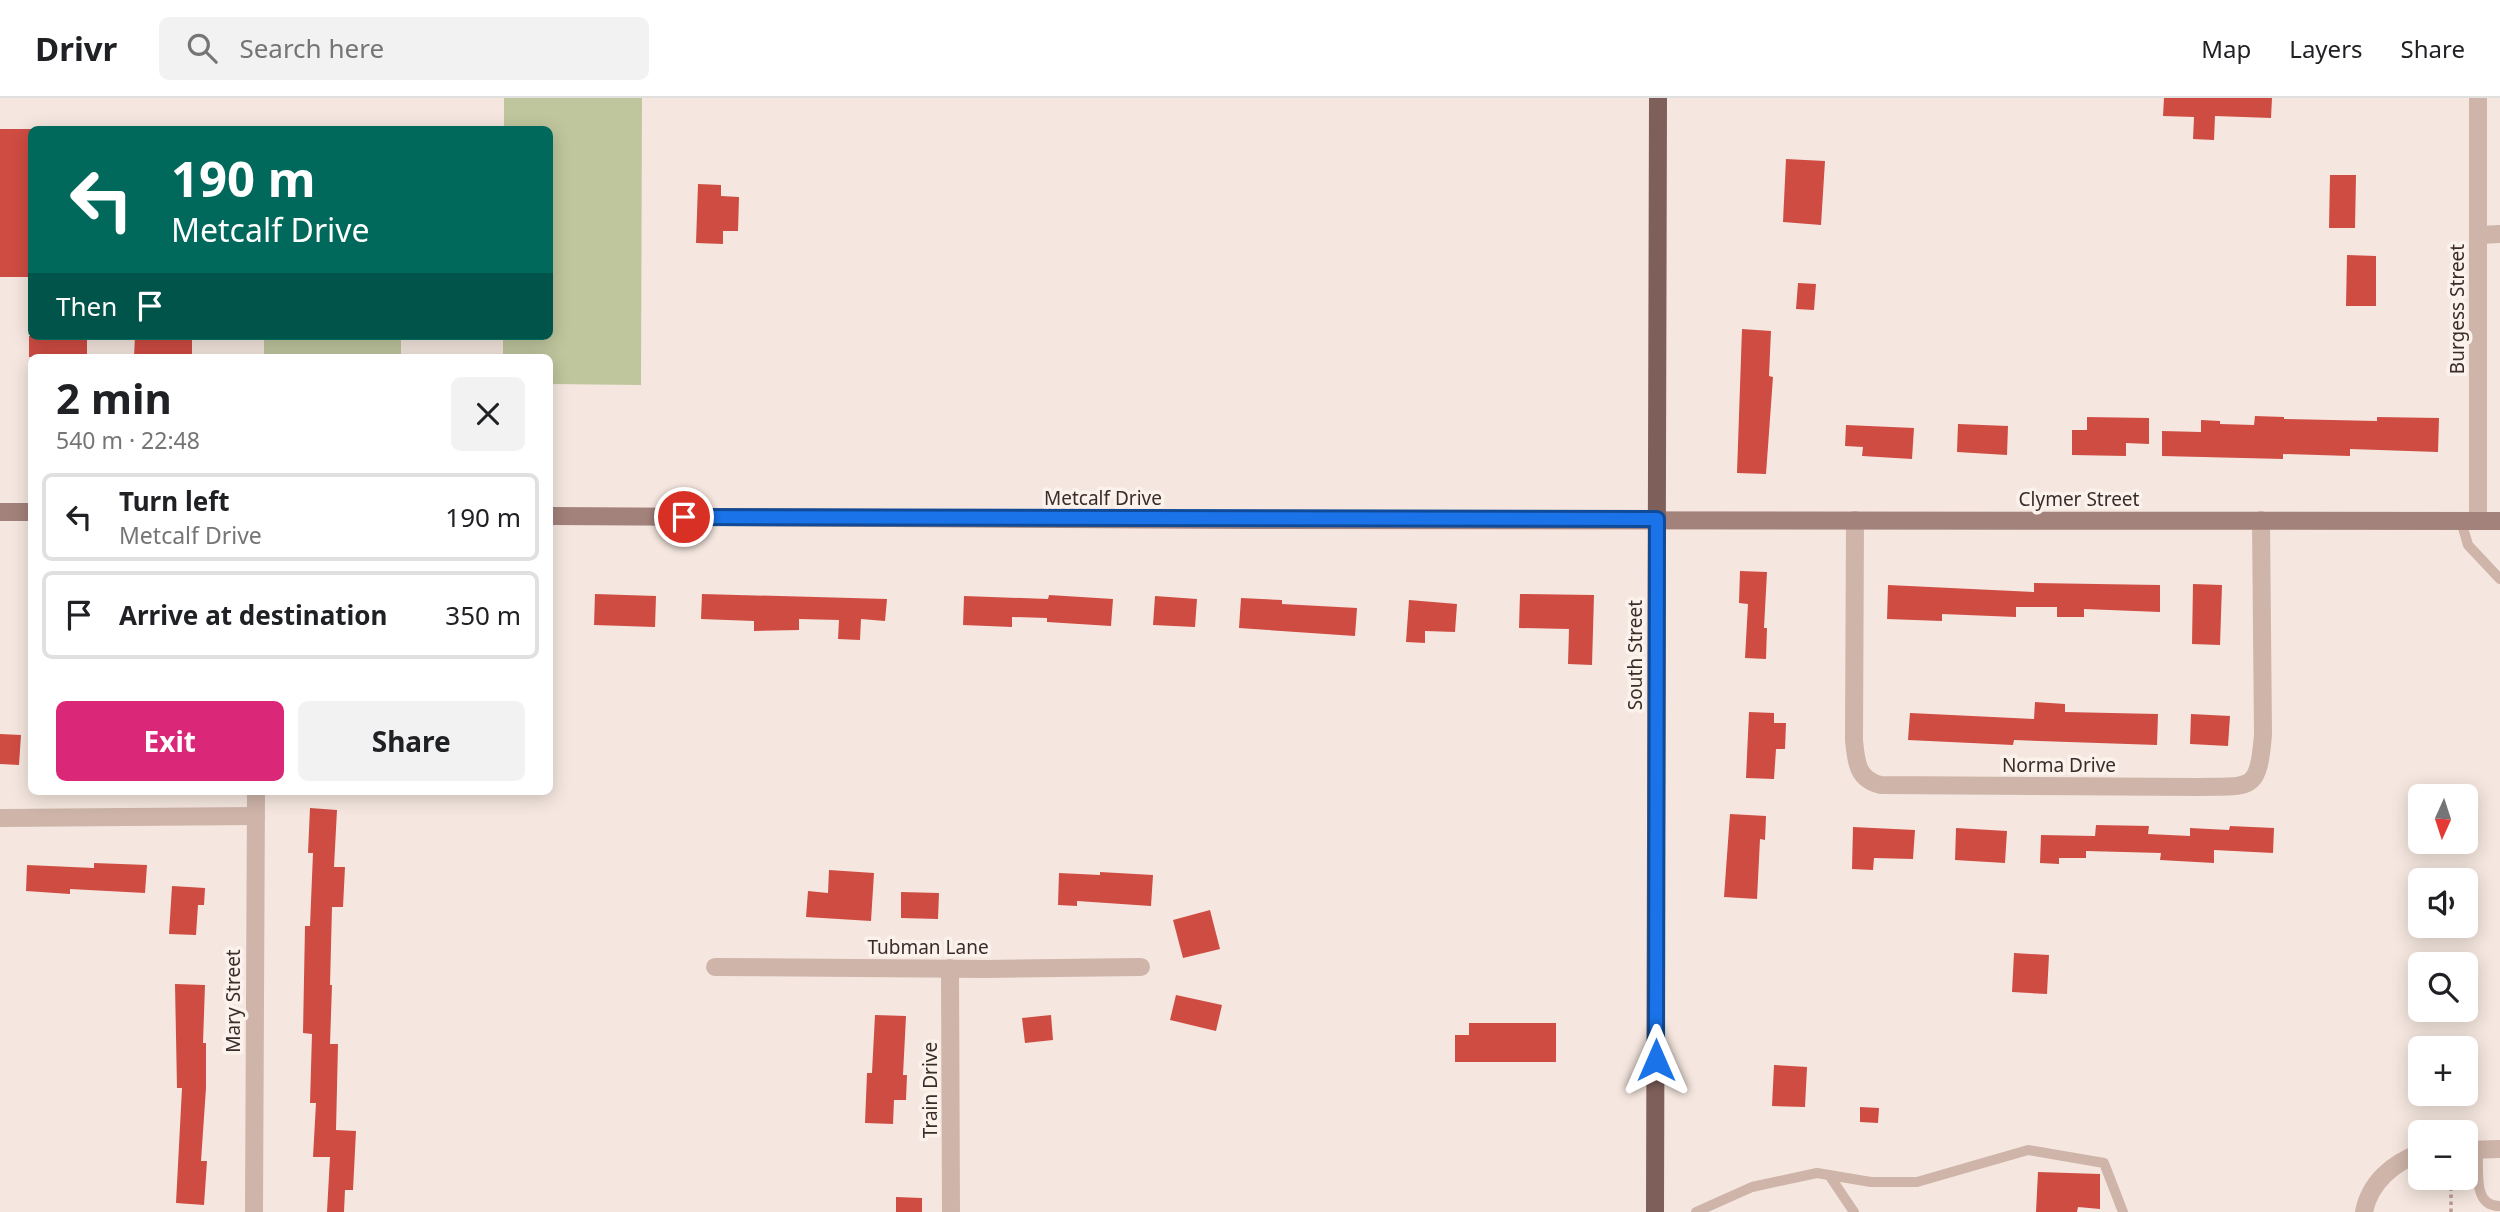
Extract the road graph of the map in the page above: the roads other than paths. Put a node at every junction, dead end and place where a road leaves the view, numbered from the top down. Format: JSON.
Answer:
{"nodes":[{"id":1,"x":1658,"y":98,"type":"edge"},
{"id":2,"x":2478,"y":98,"type":"edge"},
{"id":3,"x":2500,"y":234,"type":"edge"},
{"id":4,"x":2479,"y":235,"type":"junction"},
{"id":5,"x":0,"y":512,"type":"edge"},
{"id":6,"x":28,"y":512,"type":"edge"},
{"id":7,"x":553,"y":516,"type":"edge"},
{"id":8,"x":1657,"y":519,"type":"junction"},
{"id":9,"x":1855,"y":520,"type":"junction"},
{"id":10,"x":2261,"y":520,"type":"junction"},
{"id":11,"x":2470,"y":521,"type":"junction"},
{"id":12,"x":2500,"y":521,"type":"edge"},
{"id":13,"x":2500,"y":579,"type":"edge"},
{"id":14,"x":256,"y":795,"type":"edge"},
{"id":15,"x":256,"y":816,"type":"junction"},
{"id":16,"x":0,"y":818,"type":"edge"},
{"id":17,"x":715,"y":967,"type":"dead end"},
{"id":18,"x":1141,"y":967,"type":"dead end"},
{"id":19,"x":950,"y":968,"type":"junction"},
{"id":20,"x":2500,"y":1149,"type":"edge"},
{"id":21,"x":2478,"y":1150,"type":"edge"},
{"id":22,"x":2408,"y":1159,"type":"edge"},
{"id":23,"x":1829,"y":1175,"type":"junction"},
{"id":24,"x":2478,"y":1184,"type":"edge"},
{"id":25,"x":2500,"y":1206,"type":"edge"},
{"id":26,"x":254,"y":1212,"type":"edge"},
{"id":27,"x":951,"y":1212,"type":"edge"},
{"id":28,"x":1655,"y":1212,"type":"edge"},
{"id":29,"x":1696,"y":1212,"type":"edge"},
{"id":30,"x":1854,"y":1212,"type":"edge"},
{"id":31,"x":2123,"y":1212,"type":"edge"},
{"id":32,"x":2364,"y":1212,"type":"edge"}],
"edges":[{"from":1,"to":8,"type":"main road","name":"South Street"},
{"from":2,"to":4,"type":"street","name":"Burgess Street"},
{"from":3,"to":4,"type":"street"},
{"from":4,"to":11,"type":"street","name":"Burgess Street"},
{"from":5,"to":6,"type":"street"},
{"from":7,"to":8,"type":"street","name":"Metcalf Drive"},
{"from":8,"to":9,"type":"street","name":"Clymer Street"},
{"from":8,"to":28,"type":"main road","name":"South Street"},
{"from":9,"to":10,"type":"street","name":"Clymer Street"},
{"from":9,"to":10,"type":"street","name":"Norma Drive"},
{"from":10,"to":11,"type":"street","name":"Clymer Street"},
{"from":11,"to":12,"type":"street","name":"Clymer Street"},
{"from":11,"to":13,"type":"lane"},
{"from":14,"to":15,"type":"street","name":"Mary Street"},
{"from":15,"to":16,"type":"street"},
{"from":15,"to":26,"type":"street","name":"Mary Street"},
{"from":17,"to":19,"type":"street","name":"Tubman Lane"},
{"from":18,"to":19,"type":"street","name":"Tubman Lane"},
{"from":19,"to":27,"type":"street","name":"Train Drive"},
{"from":20,"to":21,"type":"street"},
{"from":22,"to":32,"type":"street"},
{"from":23,"to":29,"type":"lane"},
{"from":23,"to":30,"type":"lane"},
{"from":23,"to":31,"type":"lane"},
{"from":24,"to":25,"type":"lane"}]}
